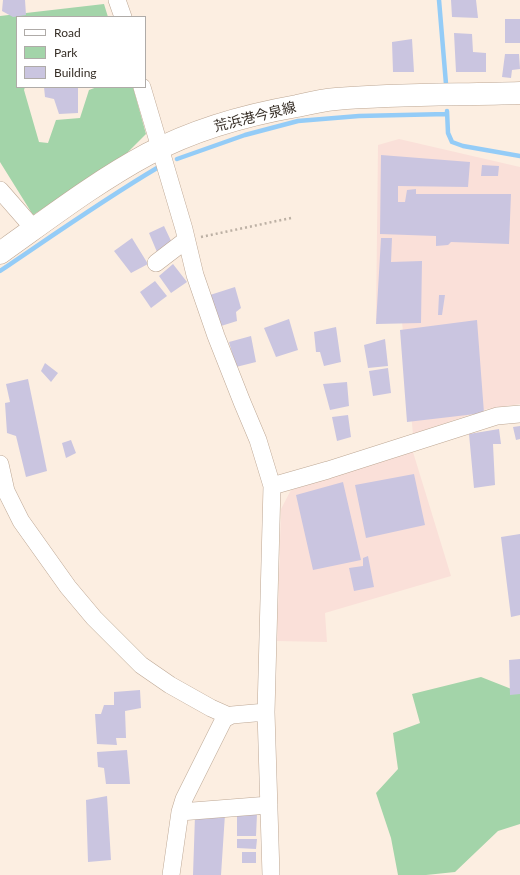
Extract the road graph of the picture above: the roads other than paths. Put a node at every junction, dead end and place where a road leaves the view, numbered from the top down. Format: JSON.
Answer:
{"nodes":[{"id":1,"x":118,"y":0,"type":"edge"},
{"id":2,"x":123,"y":16,"type":"edge"},
{"id":3,"x":142,"y":88,"type":"edge"},
{"id":4,"x":520,"y":93,"type":"edge"},
{"id":5,"x":161,"y":148,"type":"junction"},
{"id":6,"x":0,"y":190,"type":"edge"},
{"id":7,"x":34,"y":229,"type":"junction"},
{"id":8,"x":186,"y":240,"type":"junction"},
{"id":9,"x":0,"y":253,"type":"edge"},
{"id":10,"x":156,"y":263,"type":"dead end"},
{"id":11,"x":520,"y":414,"type":"edge"},
{"id":12,"x":0,"y":464,"type":"edge"},
{"id":13,"x":272,"y":486,"type":"junction"},
{"id":14,"x":266,"y":712,"type":"junction"},
{"id":15,"x":230,"y":716,"type":"junction"},
{"id":16,"x":269,"y":805,"type":"junction"},
{"id":17,"x":180,"y":812,"type":"junction"},
{"id":18,"x":171,"y":875,"type":"edge"},
{"id":19,"x":271,"y":875,"type":"edge"}],
"edges":[{"from":1,"to":2,"type":"street"},
{"from":3,"to":5,"type":"street"},
{"from":4,"to":5,"type":"main road","name":"荒浜港今泉線"},
{"from":5,"to":7,"type":"main road","name":"荒浜港今泉線"},
{"from":5,"to":8,"type":"street"},
{"from":6,"to":7,"type":"street"},
{"from":7,"to":9,"type":"main road","name":"荒浜港今泉線"},
{"from":8,"to":10,"type":"street"},
{"from":8,"to":13,"type":"street"},
{"from":11,"to":13,"type":"street"},
{"from":12,"to":15,"type":"street"},
{"from":13,"to":14,"type":"street"},
{"from":14,"to":15,"type":"street"},
{"from":14,"to":16,"type":"street"},
{"from":15,"to":17,"type":"street"},
{"from":16,"to":17,"type":"street"},
{"from":16,"to":19,"type":"street"},
{"from":17,"to":18,"type":"street"}]}
